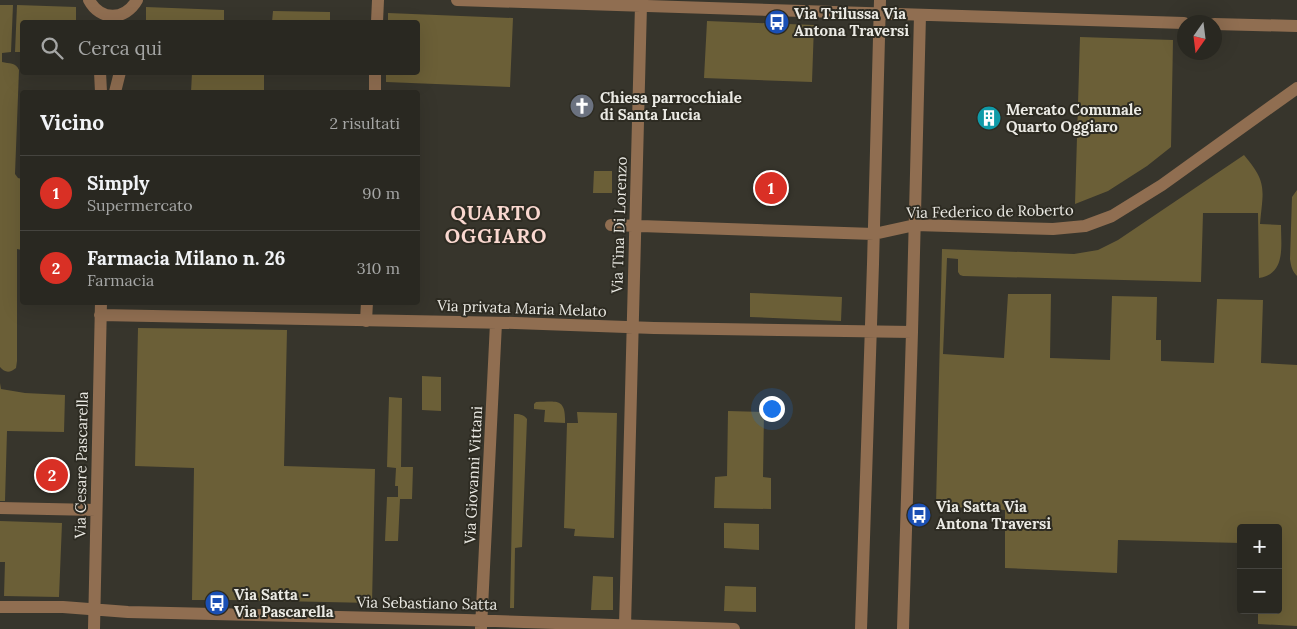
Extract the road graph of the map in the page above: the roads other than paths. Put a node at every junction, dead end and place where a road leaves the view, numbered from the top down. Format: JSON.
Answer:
{"nodes":[{"id":1,"x":378,"y":0,"type":"edge"},
{"id":2,"x":457,"y":0,"type":"edge"},
{"id":3,"x":880,"y":0,"type":"edge"},
{"id":4,"x":90,"y":3,"type":"edge"},
{"id":5,"x":641,"y":5,"type":"junction"},
{"id":6,"x":132,"y":7,"type":"edge"},
{"id":7,"x":879,"y":14,"type":"junction"},
{"id":8,"x":920,"y":15,"type":"junction"},
{"id":9,"x":99,"y":20,"type":"edge"},
{"id":10,"x":377,"y":20,"type":"edge"},
{"id":11,"x":1177,"y":23,"type":"edge"},
{"id":12,"x":1222,"y":24,"type":"edge"},
{"id":13,"x":1297,"y":26,"type":"edge"},
{"id":14,"x":100,"y":75,"type":"edge"},
{"id":15,"x":119,"y":75,"type":"edge"},
{"id":16,"x":375,"y":75,"type":"edge"},
{"id":17,"x":1297,"y":88,"type":"edge"},
{"id":18,"x":101,"y":90,"type":"edge"},
{"id":19,"x":116,"y":90,"type":"edge"},
{"id":20,"x":375,"y":90,"type":"edge"},
{"id":21,"x":611,"y":225,"type":"dead end"},
{"id":22,"x":915,"y":225,"type":"junction"},
{"id":23,"x":635,"y":226,"type":"junction"},
{"id":24,"x":874,"y":234,"type":"junction"},
{"id":25,"x":367,"y":305,"type":"edge"},
{"id":26,"x":101,"y":309,"type":"edge"},
{"id":27,"x":366,"y":321,"type":"junction"},
{"id":28,"x":496,"y":323,"type":"junction"},
{"id":29,"x":632,"y":327,"type":"junction"},
{"id":30,"x":871,"y":331,"type":"junction"},
{"id":31,"x":912,"y":332,"type":"junction"},
{"id":32,"x":0,"y":508,"type":"edge"},
{"id":33,"x":96,"y":510,"type":"junction"},
{"id":34,"x":0,"y":607,"type":"edge"},
{"id":35,"x":94,"y":610,"type":"junction"},
{"id":36,"x":482,"y":625,"type":"edge"},
{"id":37,"x":625,"y":626,"type":"junction"},
{"id":38,"x":94,"y":629,"type":"edge"},
{"id":39,"x":734,"y":629,"type":"edge"},
{"id":40,"x":861,"y":629,"type":"edge"},
{"id":41,"x":903,"y":629,"type":"edge"}],
"edges":[{"from":1,"to":10,"type":"street"},
{"from":2,"to":5,"type":"street"},
{"from":3,"to":7,"type":"street"},
{"from":4,"to":6,"type":"street"},
{"from":4,"to":9,"type":"street"},
{"from":5,"to":7,"type":"street"},
{"from":5,"to":23,"type":"street","name":"Via Tina Di Lorenzo"},
{"from":7,"to":8,"type":"street"},
{"from":7,"to":24,"type":"street"},
{"from":8,"to":11,"type":"street"},
{"from":8,"to":22,"type":"street"},
{"from":12,"to":13,"type":"street"},
{"from":14,"to":18,"type":"street"},
{"from":15,"to":19,"type":"street"},
{"from":16,"to":20,"type":"street"},
{"from":17,"to":22,"type":"street","name":"Via Federico de Roberto"},
{"from":21,"to":23,"type":"street","name":"Via Federico de Roberto"},
{"from":22,"to":24,"type":"street","name":"Via Federico de Roberto"},
{"from":22,"to":31,"type":"street"},
{"from":23,"to":24,"type":"street","name":"Via Federico de Roberto"},
{"from":23,"to":29,"type":"street","name":"Via Tina Di Lorenzo"},
{"from":24,"to":30,"type":"street"},
{"from":25,"to":27,"type":"street"},
{"from":26,"to":27,"type":"street","name":"Via privata Maria Melato"},
{"from":26,"to":33,"type":"street","name":"Via Cesare Pascarella"},
{"from":27,"to":28,"type":"street","name":"Via privata Maria Melato"},
{"from":28,"to":29,"type":"street","name":"Via privata Maria Melato"},
{"from":28,"to":36,"type":"street","name":"Via Giovanni Vittani"},
{"from":29,"to":30,"type":"street","name":"Via privata Maria Melato"},
{"from":29,"to":37,"type":"street","name":"Via Tina Di Lorenzo"},
{"from":30,"to":31,"type":"street","name":"Via privata Maria Melato"},
{"from":30,"to":40,"type":"street"},
{"from":31,"to":41,"type":"street"},
{"from":32,"to":33,"type":"street"},
{"from":33,"to":35,"type":"street","name":"Via Cesare Pascarella"},
{"from":34,"to":35,"type":"street","name":"Via Sebastiano Satta"},
{"from":35,"to":36,"type":"street","name":"Via Sebastiano Satta"},
{"from":35,"to":38,"type":"street","name":"Via Cesare Pascarella"},
{"from":36,"to":37,"type":"street","name":"Via Sebastiano Satta"},
{"from":37,"to":39,"type":"street","name":"Via Sebastiano Satta"}]}
